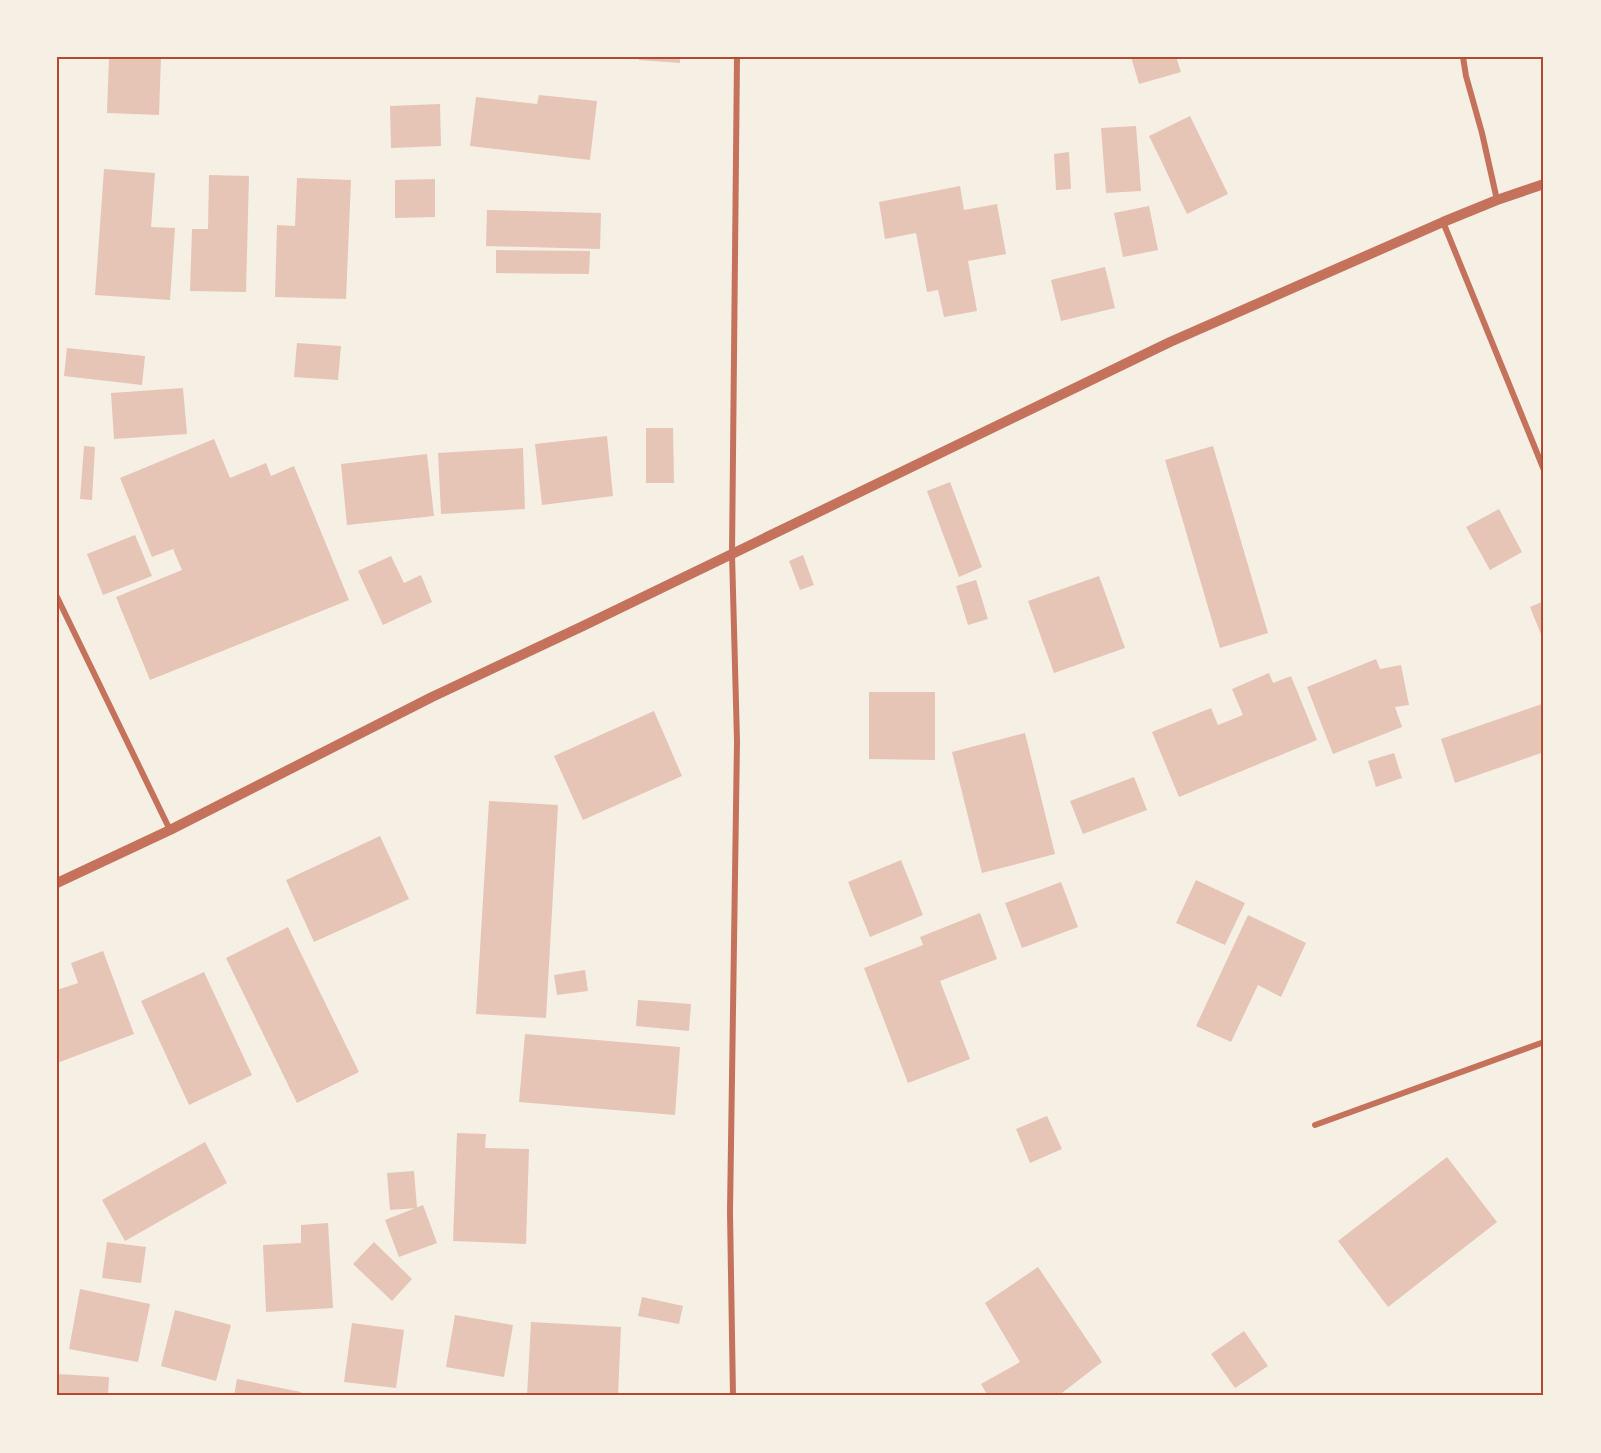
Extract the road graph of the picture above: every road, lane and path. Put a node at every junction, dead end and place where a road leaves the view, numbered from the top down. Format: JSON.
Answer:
{"nodes":[{"id":1,"x":737,"y":57,"type":"edge"},
{"id":2,"x":1463,"y":57,"type":"edge"},
{"id":3,"x":1544,"y":184,"type":"edge"},
{"id":4,"x":1497,"y":200,"type":"junction"},
{"id":5,"x":1443,"y":222,"type":"junction"},
{"id":6,"x":1544,"y":470,"type":"edge"},
{"id":7,"x":732,"y":554,"type":"junction"},
{"id":8,"x":57,"y":597,"type":"edge"},
{"id":9,"x":170,"y":830,"type":"junction"},
{"id":10,"x":57,"y":883,"type":"edge"},
{"id":11,"x":1544,"y":1042,"type":"edge"},
{"id":12,"x":1315,"y":1125,"type":"dead end"},
{"id":13,"x":733,"y":1396,"type":"edge"}],
"edges":[{"from":1,"to":7,"type":"street"},
{"from":2,"to":4,"type":"street"},
{"from":3,"to":4,"type":"street"},
{"from":4,"to":5,"type":"street"},
{"from":5,"to":6,"type":"street"},
{"from":5,"to":7,"type":"street"},
{"from":7,"to":9,"type":"street"},
{"from":7,"to":13,"type":"street"},
{"from":8,"to":9,"type":"street"},
{"from":9,"to":10,"type":"street"},
{"from":11,"to":12,"type":"street"}]}
